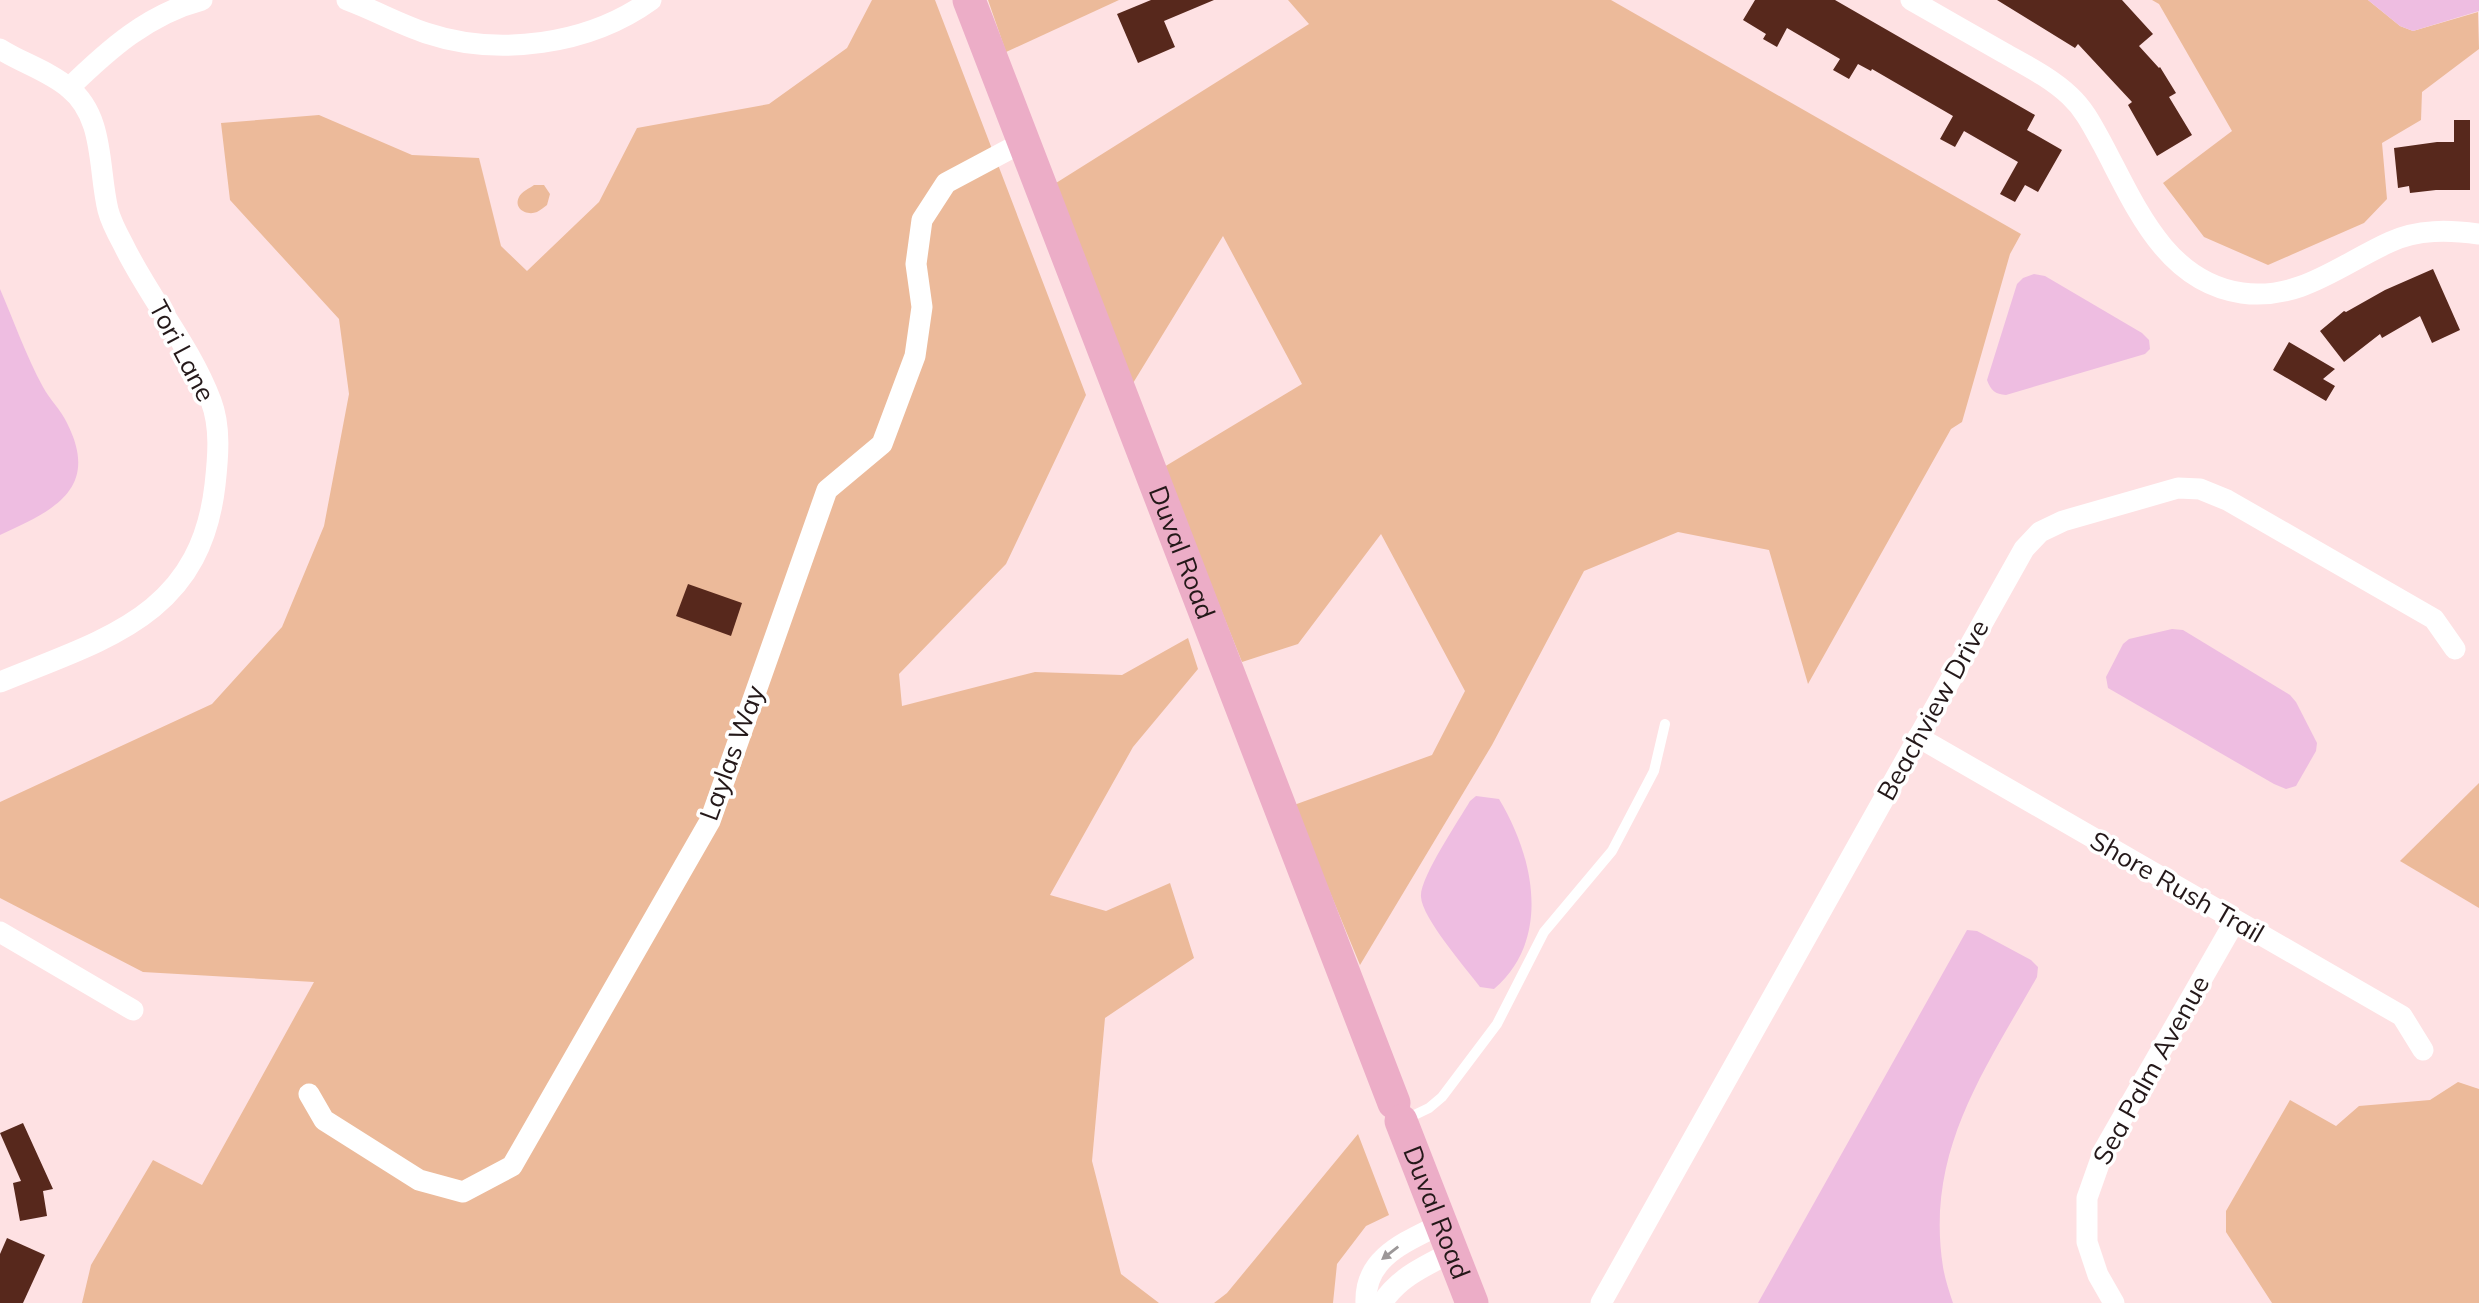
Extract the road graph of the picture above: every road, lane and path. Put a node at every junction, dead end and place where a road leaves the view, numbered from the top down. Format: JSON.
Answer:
{"nodes":[{"id":1,"x":202,"y":0,"type":"edge"},
{"id":2,"x":347,"y":0,"type":"edge"},
{"id":3,"x":651,"y":0,"type":"edge"},
{"id":4,"x":969,"y":0,"type":"edge"},
{"id":5,"x":1911,"y":0,"type":"edge"},
{"id":6,"x":0,"y":49,"type":"edge"},
{"id":7,"x":69,"y":88,"type":"junction"},
{"id":8,"x":1023,"y":142,"type":"junction"},
{"id":9,"x":2479,"y":234,"type":"edge"},
{"id":10,"x":2455,"y":649,"type":"dead end"},
{"id":11,"x":0,"y":682,"type":"edge"},
{"id":12,"x":1665,"y":723,"type":"dead end"},
{"id":13,"x":1918,"y":737,"type":"junction"},
{"id":14,"x":2235,"y":920,"type":"junction"},
{"id":15,"x":0,"y":932,"type":"edge"},
{"id":16,"x":133,"y":1010,"type":"dead end"},
{"id":17,"x":2423,"y":1050,"type":"dead end"},
{"id":18,"x":309,"y":1094,"type":"dead end"},
{"id":19,"x":1398,"y":1112,"type":"junction"},
{"id":20,"x":1447,"y":1238,"type":"junction"},
{"id":21,"x":1366,"y":1303,"type":"edge"},
{"id":22,"x":1382,"y":1303,"type":"edge"},
{"id":23,"x":1472,"y":1303,"type":"edge"},
{"id":24,"x":1601,"y":1303,"type":"edge"},
{"id":25,"x":2114,"y":1303,"type":"edge"}],
"edges":[{"from":1,"to":7,"type":"street"},
{"from":2,"to":3,"type":"street"},
{"from":4,"to":8,"type":"main road","name":"Duval Road"},
{"from":5,"to":9,"type":"street"},
{"from":6,"to":7,"type":"street","name":"Tori Lane"},
{"from":7,"to":11,"type":"street","name":"Tori Lane"},
{"from":8,"to":18,"type":"street","name":"Laylas Way"},
{"from":8,"to":19,"type":"main road","name":"Duval Road"},
{"from":10,"to":13,"type":"street","name":"Beachview Drive"},
{"from":12,"to":19,"type":"lane"},
{"from":13,"to":14,"type":"street","name":"Shore Rush Trail"},
{"from":13,"to":24,"type":"street","name":"Beachview Drive"},
{"from":14,"to":17,"type":"street","name":"Shore Rush Trail"},
{"from":14,"to":25,"type":"street","name":"Sea Palm Avenue"},
{"from":15,"to":16,"type":"street"},
{"from":19,"to":20,"type":"main road","name":"Duval Road"},
{"from":20,"to":21,"type":"street","one_way":true},
{"from":20,"to":22,"type":"street"},
{"from":20,"to":23,"type":"main road","name":"Duval Road"}]}
